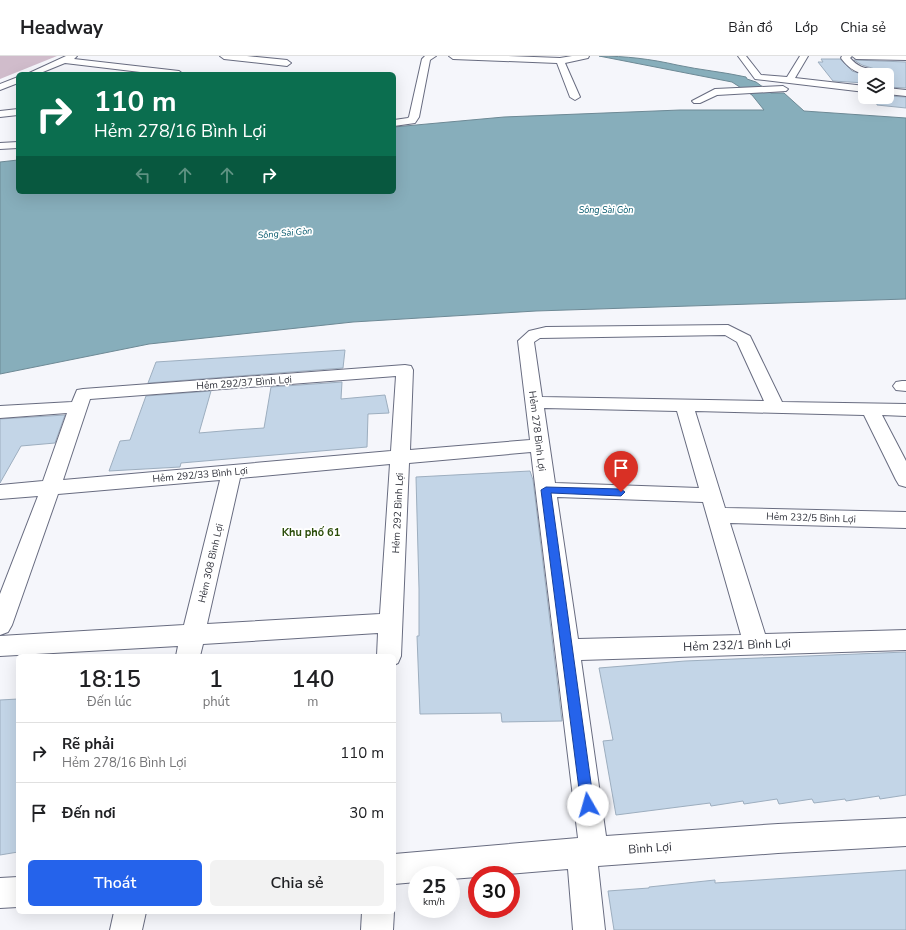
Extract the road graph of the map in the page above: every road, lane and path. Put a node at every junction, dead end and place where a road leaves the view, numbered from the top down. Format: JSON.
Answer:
{"nodes":[{"id":1,"x":73,"y":56,"type":"edge"},
{"id":2,"x":224,"y":56,"type":"edge"},
{"id":3,"x":432,"y":56,"type":"edge"},
{"id":4,"x":453,"y":56,"type":"edge"},
{"id":5,"x":585,"y":56,"type":"edge"},
{"id":6,"x":742,"y":56,"type":"edge"},
{"id":7,"x":804,"y":56,"type":"edge"},
{"id":8,"x":848,"y":56,"type":"edge"},
{"id":9,"x":856,"y":56,"type":"edge"},
{"id":10,"x":906,"y":57,"type":"edge"},
{"id":11,"x":62,"y":60,"type":"junction"},
{"id":12,"x":560,"y":61,"type":"junction"},
{"id":13,"x":275,"y":70,"type":"dead end"},
{"id":14,"x":858,"y":70,"type":"edge"},
{"id":15,"x":35,"y":72,"type":"edge"},
{"id":16,"x":162,"y":72,"type":"edge"},
{"id":17,"x":16,"y":81,"type":"edge"},
{"id":18,"x":789,"y":81,"type":"junction"},
{"id":19,"x":818,"y":84,"type":"junction"},
{"id":20,"x":0,"y":87,"type":"edge"},
{"id":21,"x":858,"y":88,"type":"edge"},
{"id":22,"x":894,"y":92,"type":"edge"},
{"id":23,"x":906,"y":93,"type":"edge"},
{"id":24,"x":575,"y":96,"type":"dead end"},
{"id":25,"x":697,"y":101,"type":"dead end"},
{"id":26,"x":16,"y":112,"type":"edge"},
{"id":27,"x":0,"y":114,"type":"edge"},
{"id":28,"x":396,"y":123,"type":"edge"},
{"id":29,"x":16,"y":145,"type":"edge"},
{"id":30,"x":0,"y":146,"type":"edge"},
{"id":31,"x":405,"y":370,"type":"joint"},
{"id":32,"x":81,"y":400,"type":"junction"},
{"id":33,"x":534,"y":402,"type":"junction"},
{"id":34,"x":684,"y":405,"type":"junction"},
{"id":35,"x":776,"y":408,"type":"junction"},
{"id":36,"x":870,"y":409,"type":"junction"},
{"id":37,"x":906,"y":410,"type":"edge"},
{"id":38,"x":0,"y":412,"type":"edge"},
{"id":39,"x":539,"y":445,"type":"junction"},
{"id":40,"x":401,"y":456,"type":"junction"},
{"id":41,"x":232,"y":471,"type":"junction"},
{"id":42,"x":906,"y":480,"type":"edge"},
{"id":43,"x":51,"y":487,"type":"junction"},
{"id":44,"x":546,"y":490,"type":"junction"},
{"id":45,"x":0,"y":492,"type":"edge"},
{"id":46,"x":710,"y":495,"type":"junction"},
{"id":47,"x":717,"y":515,"type":"junction"},
{"id":48,"x":906,"y":520,"type":"edge"},
{"id":49,"x":391,"y":623,"type":"junction"},
{"id":50,"x":0,"y":625,"type":"edge"},
{"id":51,"x":906,"y":640,"type":"edge"},
{"id":52,"x":191,"y":645,"type":"edge"},
{"id":53,"x":756,"y":645,"type":"junction"},
{"id":54,"x":0,"y":646,"type":"edge"},
{"id":55,"x":567,"y":650,"type":"junction"},
{"id":56,"x":390,"y":654,"type":"edge"},
{"id":57,"x":906,"y":832,"type":"edge"},
{"id":58,"x":588,"y":852,"type":"junction"},
{"id":59,"x":396,"y":869,"type":"edge"},
{"id":60,"x":16,"y":892,"type":"edge"},
{"id":61,"x":0,"y":894,"type":"edge"},
{"id":62,"x":130,"y":914,"type":"edge"},
{"id":63,"x":378,"y":914,"type":"edge"},
{"id":64,"x":126,"y":930,"type":"edge"},
{"id":65,"x":377,"y":930,"type":"edge"},
{"id":66,"x":589,"y":930,"type":"edge"}],
"edges":[{"from":1,"to":11,"type":"street"},
{"from":2,"to":13,"type":"street"},
{"from":3,"to":28,"type":"street"},
{"from":4,"to":12,"type":"street"},
{"from":5,"to":12,"type":"street"},
{"from":6,"to":18,"type":"street"},
{"from":7,"to":18,"type":"street"},
{"from":8,"to":14,"type":"street"},
{"from":9,"to":10,"type":"street"},
{"from":11,"to":15,"type":"street"},
{"from":11,"to":16,"type":"street"},
{"from":12,"to":24,"type":"street"},
{"from":17,"to":20,"type":"street"},
{"from":18,"to":19,"type":"street"},
{"from":19,"to":21,"type":"street"},
{"from":19,"to":25,"type":"street"},
{"from":22,"to":23,"type":"street"},
{"from":26,"to":27,"type":"street"},
{"from":29,"to":30,"type":"street"},
{"from":31,"to":32,"type":"street","name":"Hẻm 292/37 Bình Lợi"},
{"from":31,"to":40,"type":"street","name":"Hẻm 292 Bình Lợi"},
{"from":32,"to":38,"type":"street","name":"Hẻm 292/37 Bình Lợi"},
{"from":32,"to":43,"type":"street"},
{"from":33,"to":34,"type":"street"},
{"from":33,"to":35,"type":"street","name":"Hẻm 278 Bình Lợi"},
{"from":33,"to":39,"type":"street","name":"Hẻm 278 Bình Lợi"},
{"from":34,"to":35,"type":"street"},
{"from":34,"to":46,"type":"street"},
{"from":35,"to":36,"type":"street"},
{"from":36,"to":37,"type":"street"},
{"from":36,"to":42,"type":"street"},
{"from":39,"to":40,"type":"street","name":"Hẻm 292/33 Bình Lợi"},
{"from":39,"to":44,"type":"street","name":"Hẻm 278 Bình Lợi"},
{"from":40,"to":41,"type":"street","name":"Hẻm 292/33 Bình Lợi"},
{"from":40,"to":49,"type":"street","name":"Hẻm 292 Bình Lợi"},
{"from":41,"to":43,"type":"street","name":"Hẻm 292/33 Bình Lợi"},
{"from":41,"to":52,"type":"street","name":"Hẻm 308 Bình Lợi"},
{"from":43,"to":45,"type":"street","name":"Hẻm 292/33 Bình Lợi"},
{"from":43,"to":50,"type":"street"},
{"from":44,"to":46,"type":"street"},
{"from":44,"to":55,"type":"street","name":"Hẻm 278 Bình Lợi"},
{"from":46,"to":47,"type":"street"},
{"from":47,"to":48,"type":"street","name":"Hẻm 232/5 Bình Lợi"},
{"from":47,"to":53,"type":"street"},
{"from":49,"to":52,"type":"street"},
{"from":49,"to":56,"type":"street","name":"Hẻm 292 Bình Lợi"},
{"from":51,"to":53,"type":"street","name":"Hẻm 232/1 Bình Lợi"},
{"from":52,"to":54,"type":"street"},
{"from":53,"to":55,"type":"street","name":"Hẻm 232/1 Bình Lợi"},
{"from":55,"to":58,"type":"street","name":"Hẻm 278 Bình Lợi"},
{"from":57,"to":58,"type":"street","name":"Bình Lợi"},
{"from":58,"to":59,"type":"street","name":"Bình Lợi"},
{"from":58,"to":66,"type":"street","name":"Hẻm 278 Bình Lợi"},
{"from":60,"to":61,"type":"street"},
{"from":62,"to":64,"type":"street"},
{"from":63,"to":65,"type":"street"}]}
